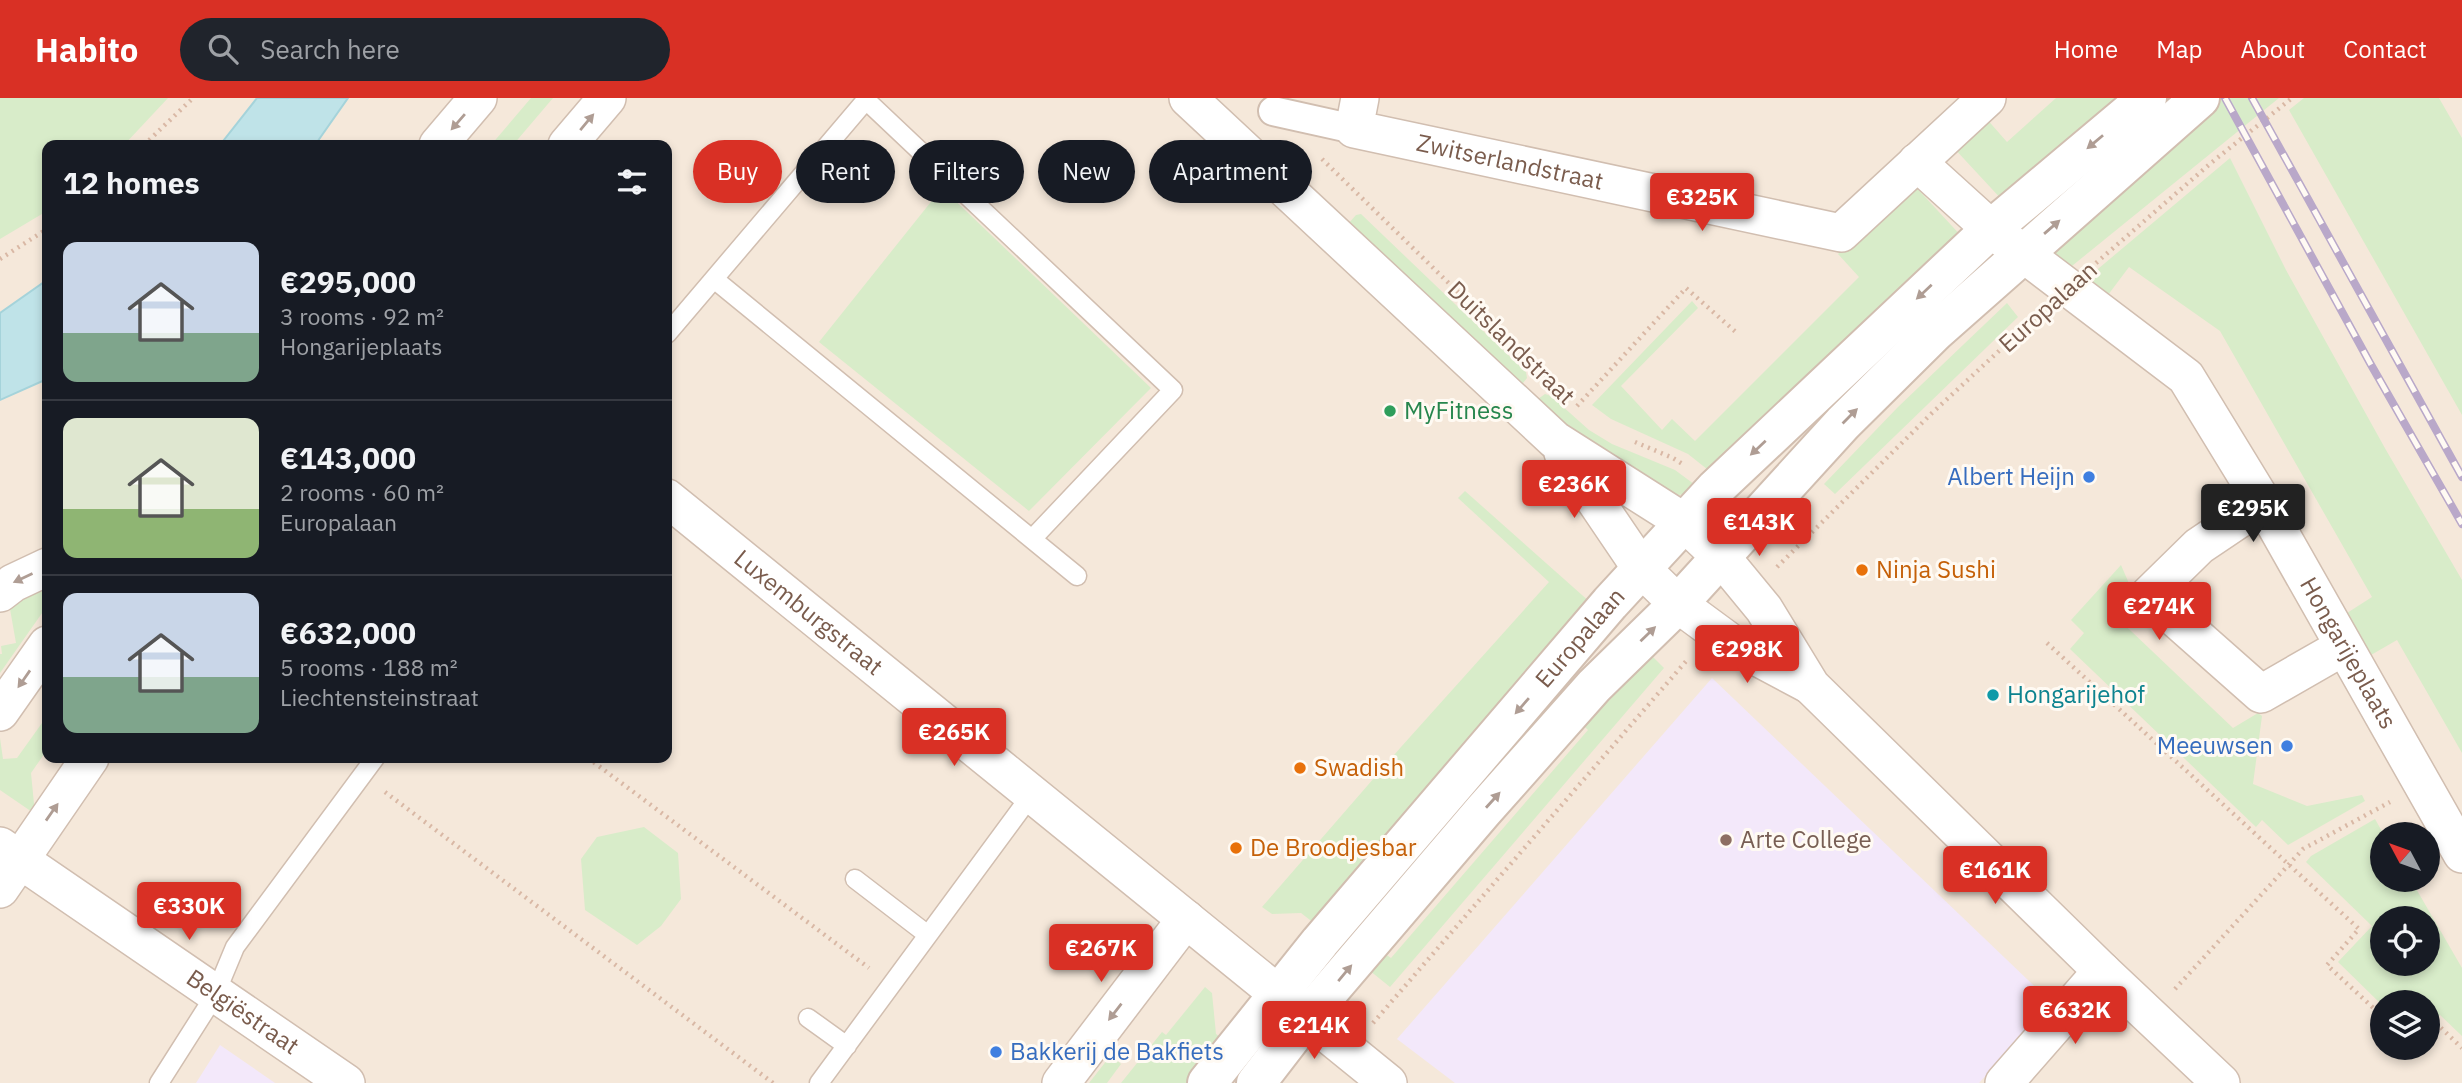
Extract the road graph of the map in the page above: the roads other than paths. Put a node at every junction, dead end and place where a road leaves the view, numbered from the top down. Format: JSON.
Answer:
{"nodes":[{"id":1,"x":478,"y":98,"type":"edge"},
{"id":2,"x":607,"y":98,"type":"edge"},
{"id":3,"x":1188,"y":98,"type":"edge"},
{"id":4,"x":1987,"y":98,"type":"edge"},
{"id":5,"x":2147,"y":98,"type":"edge"},
{"id":6,"x":2200,"y":98,"type":"edge"},
{"id":7,"x":1273,"y":111,"type":"dead end"},
{"id":8,"x":1357,"y":113,"type":"edge"},
{"id":9,"x":442,"y":140,"type":"edge"},
{"id":10,"x":571,"y":140,"type":"edge"},
{"id":11,"x":1917,"y":162,"type":"junction"},
{"id":12,"x":1991,"y":229,"type":"junction"},
{"id":13,"x":2022,"y":254,"type":"junction"},
{"id":14,"x":714,"y":279,"type":"junction"},
{"id":15,"x":672,"y":328,"type":"edge"},
{"id":16,"x":1555,"y":440,"type":"junction"},
{"id":17,"x":672,"y":502,"type":"edge"},
{"id":18,"x":2263,"y":503,"type":"junction"},
{"id":19,"x":1684,"y":522,"type":"junction"},
{"id":20,"x":1032,"y":539,"type":"junction"},
{"id":21,"x":1722,"y":558,"type":"junction"},
{"id":22,"x":1641,"y":568,"type":"junction"},
{"id":23,"x":42,"y":569,"type":"edge"},
{"id":24,"x":1077,"y":576,"type":"dead end"},
{"id":25,"x":0,"y":593,"type":"edge"},
{"id":26,"x":1678,"y":604,"type":"junction"},
{"id":27,"x":2343,"y":647,"type":"junction"},
{"id":28,"x":42,"y":652,"type":"edge"},
{"id":29,"x":1811,"y":686,"type":"junction"},
{"id":30,"x":0,"y":712,"type":"edge"},
{"id":31,"x":86,"y":763,"type":"edge"},
{"id":32,"x":371,"y":763,"type":"edge"},
{"id":33,"x":1032,"y":794,"type":"junction"},
{"id":34,"x":2462,"y":854,"type":"edge"},
{"id":35,"x":6,"y":865,"type":"edge"},
{"id":36,"x":855,"y":879,"type":"dead end"},
{"id":37,"x":1186,"y":919,"type":"junction"},
{"id":38,"x":928,"y":935,"type":"junction"},
{"id":39,"x":2102,"y":971,"type":"junction"},
{"id":40,"x":1277,"y":993,"type":"junction"},
{"id":41,"x":215,"y":995,"type":"junction"},
{"id":42,"x":1307,"y":1017,"type":"junction"},
{"id":43,"x":808,"y":1018,"type":"dead end"},
{"id":44,"x":846,"y":1046,"type":"junction"},
{"id":45,"x":159,"y":1083,"type":"edge"},
{"id":46,"x":346,"y":1083,"type":"edge"},
{"id":47,"x":819,"y":1083,"type":"edge"},
{"id":48,"x":1061,"y":1083,"type":"edge"},
{"id":49,"x":1207,"y":1083,"type":"edge"},
{"id":50,"x":1256,"y":1083,"type":"edge"},
{"id":51,"x":1388,"y":1083,"type":"edge"},
{"id":52,"x":2004,"y":1083,"type":"edge"},
{"id":53,"x":2221,"y":1083,"type":"edge"}],
"edges":[{"from":1,"to":9,"type":"street","one_way":true},
{"from":10,"to":2,"type":"street","one_way":true},
{"from":3,"to":16,"type":"street","name":"Duitslandstraat"},
{"from":4,"to":11,"type":"street","name":"Zwitserlandstraat"},
{"from":5,"to":12,"type":"street","name":"Europalaan","one_way":true},
{"from":13,"to":6,"type":"street","name":"Europalaan","one_way":true},
{"from":7,"to":8,"type":"street","name":"Zwitserlandstraat"},
{"from":8,"to":11,"type":"street","name":"Zwitserlandstraat"},
{"from":11,"to":12,"type":"street"},
{"from":12,"to":13,"type":"street"},
{"from":12,"to":19,"type":"street","name":"Europalaan","one_way":true},
{"from":13,"to":18,"type":"street","name":"Hongarijeplaats"},
{"from":21,"to":13,"type":"street","name":"Europalaan","one_way":true},
{"from":14,"to":15,"type":"lane"},
{"from":14,"to":20,"type":"lane"},
{"from":14,"to":20,"type":"lane"},
{"from":16,"to":19,"type":"street","name":"Duitslandstraat"},
{"from":16,"to":22,"type":"street","name":"Duitslandstraat"},
{"from":17,"to":33,"type":"street","name":"Luxemburgstraat"},
{"from":18,"to":27,"type":"street","name":"Hongarijeplaats"},
{"from":18,"to":27,"type":"street"},
{"from":19,"to":21,"type":"street","name":"Duitslandstraat"},
{"from":19,"to":22,"type":"street","name":"Europalaan"},
{"from":20,"to":24,"type":"lane"},
{"from":21,"to":26,"type":"street","name":"Europalaan"},
{"from":21,"to":29,"type":"street","name":"Duitslandstraat"},
{"from":22,"to":26,"type":"street","name":"Duitslandstraat"},
{"from":22,"to":40,"type":"street","name":"Europalaan","one_way":true},
{"from":23,"to":25,"type":"street","one_way":true},
{"from":26,"to":29,"type":"street","name":"Duitslandstraat"},
{"from":42,"to":26,"type":"street","name":"Europalaan","one_way":true},
{"from":27,"to":34,"type":"street","name":"Hongarijeplaats"},
{"from":28,"to":30,"type":"street","one_way":true},
{"from":29,"to":39,"type":"street"},
{"from":35,"to":31,"type":"street","one_way":true},
{"from":32,"to":41,"type":"lane"},
{"from":33,"to":37,"type":"street","name":"Luxemburgstraat"},
{"from":33,"to":38,"type":"lane"},
{"from":35,"to":41,"type":"street","name":"Belgiëstraat"},
{"from":36,"to":38,"type":"lane"},
{"from":37,"to":40,"type":"street","name":"Luxemburgstraat"},
{"from":37,"to":48,"type":"street","one_way":true},
{"from":38,"to":44,"type":"lane"},
{"from":39,"to":52,"type":"street"},
{"from":39,"to":53,"type":"street"},
{"from":40,"to":42,"type":"street","name":"Luxemburgstraat"},
{"from":40,"to":49,"type":"street","name":"Europalaan"},
{"from":41,"to":45,"type":"lane"},
{"from":41,"to":46,"type":"street","name":"Belgiëstraat"},
{"from":42,"to":50,"type":"street","name":"Europalaan"},
{"from":42,"to":51,"type":"street","name":"Luxemburgstraat"},
{"from":43,"to":44,"type":"lane"},
{"from":44,"to":47,"type":"lane"}]}
